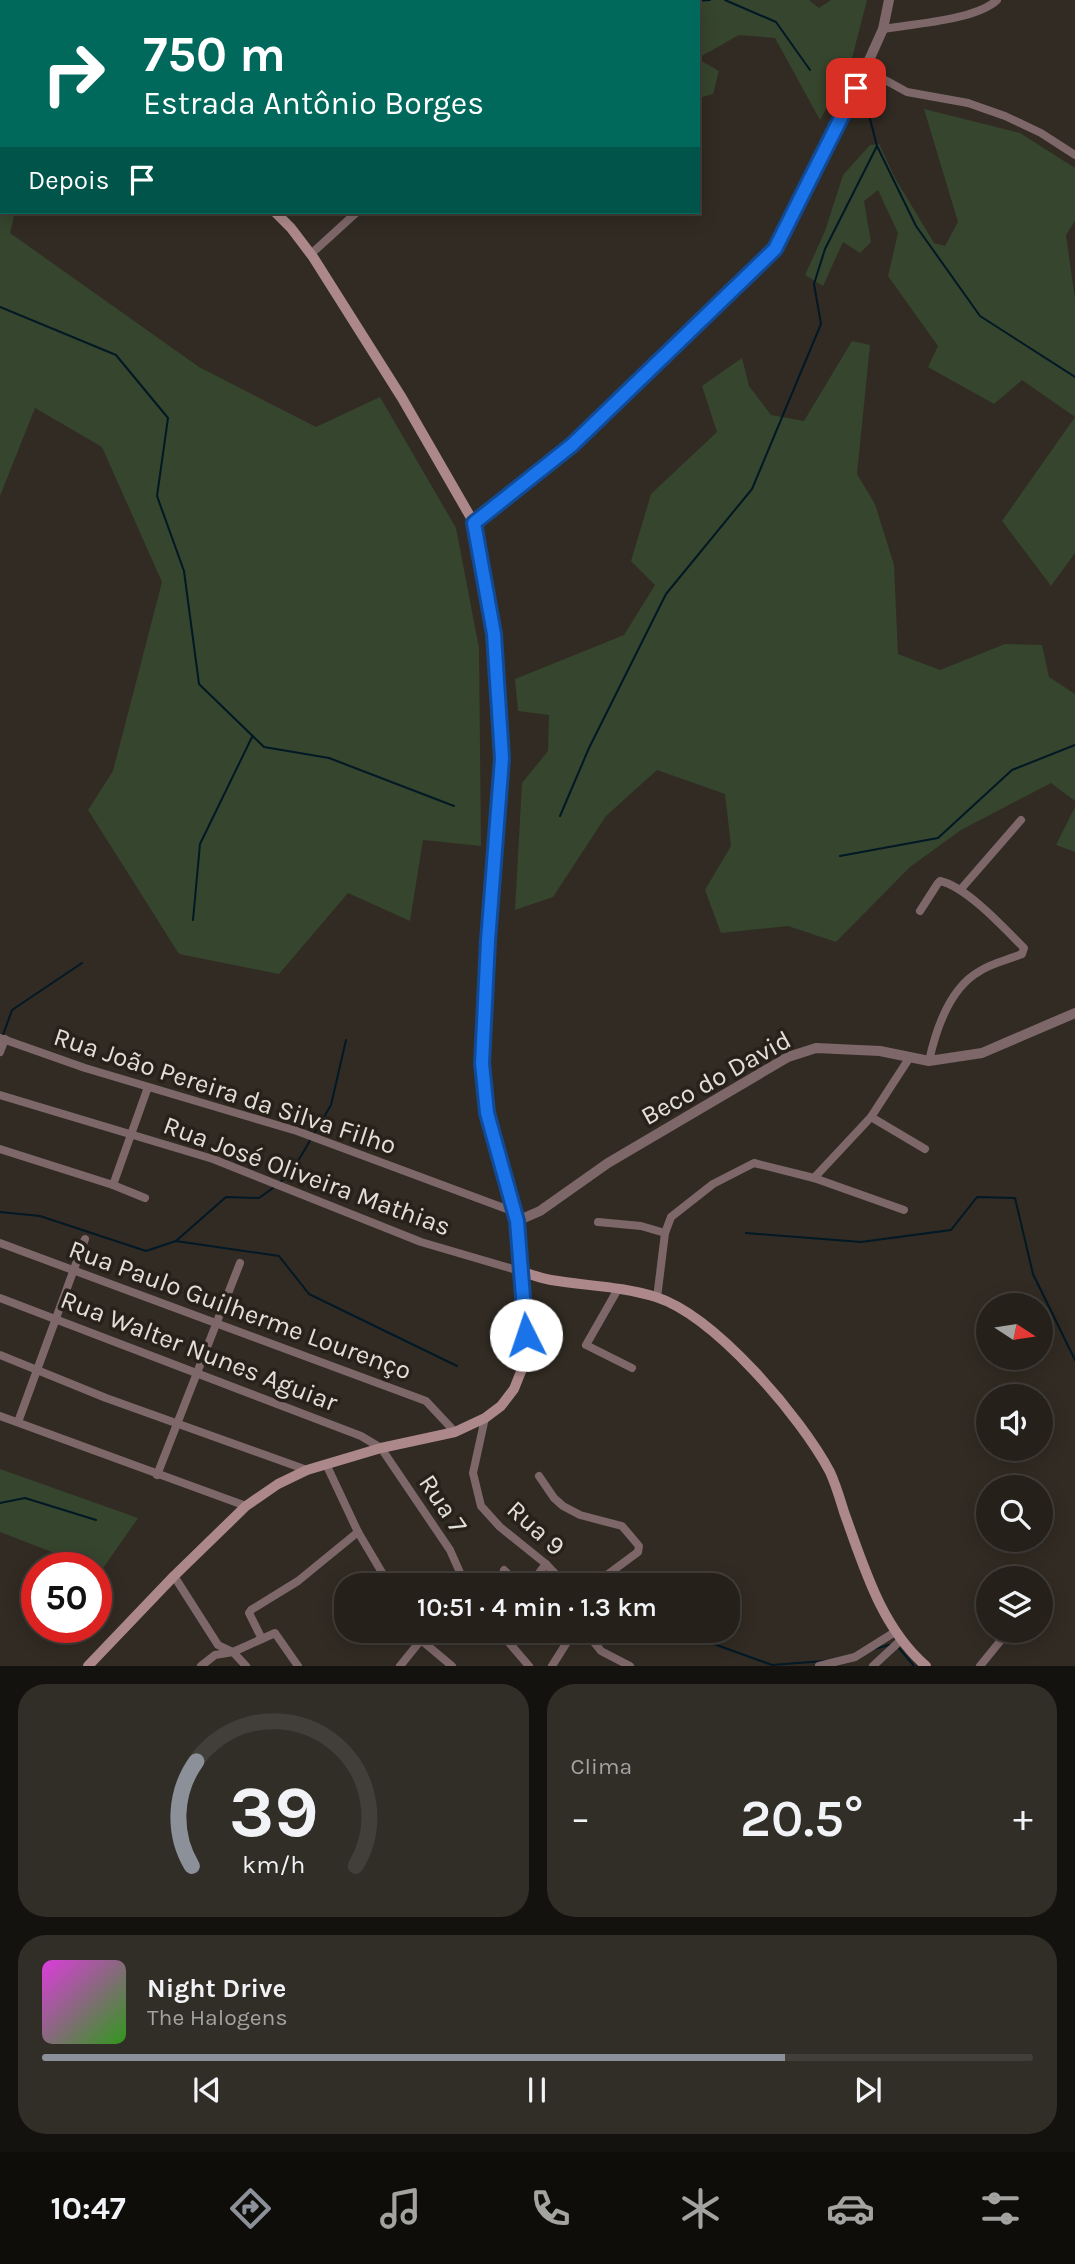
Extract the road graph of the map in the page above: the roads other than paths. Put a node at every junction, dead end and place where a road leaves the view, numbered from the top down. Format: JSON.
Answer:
{"nodes":[{"id":1,"x":890,"y":0,"type":"edge"},
{"id":2,"x":997,"y":0,"type":"edge"},
{"id":3,"x":883,"y":29,"type":"junction"},
{"id":4,"x":865,"y":69,"type":"junction"},
{"id":5,"x":1075,"y":155,"type":"edge"},
{"id":6,"x":277,"y":214,"type":"edge"},
{"id":7,"x":355,"y":214,"type":"edge"},
{"id":8,"x":311,"y":254,"type":"junction"},
{"id":9,"x":474,"y":523,"type":"junction"},
{"id":10,"x":1020,"y":820,"type":"dead end"},
{"id":11,"x":961,"y":889,"type":"junction"},
{"id":12,"x":920,"y":911,"type":"dead end"},
{"id":13,"x":1075,"y":1013,"type":"edge"},
{"id":14,"x":2,"y":1039,"type":"edge"},
{"id":15,"x":0,"y":1052,"type":"edge"},
{"id":16,"x":910,"y":1057,"type":"junction"},
{"id":17,"x":929,"y":1061,"type":"junction"},
{"id":18,"x":148,"y":1087,"type":"junction"},
{"id":19,"x":0,"y":1096,"type":"edge"},
{"id":20,"x":872,"y":1117,"type":"junction"},
{"id":21,"x":131,"y":1136,"type":"junction"},
{"id":22,"x":0,"y":1149,"type":"edge"},
{"id":23,"x":925,"y":1149,"type":"dead end"},
{"id":24,"x":814,"y":1178,"type":"junction"},
{"id":25,"x":113,"y":1185,"type":"junction"},
{"id":26,"x":145,"y":1198,"type":"dead end"},
{"id":27,"x":904,"y":1210,"type":"dead end"},
{"id":28,"x":516,"y":1216,"type":"junction"},
{"id":29,"x":598,"y":1222,"type":"dead end"},
{"id":30,"x":665,"y":1233,"type":"junction"},
{"id":31,"x":85,"y":1239,"type":"dead end"},
{"id":32,"x":0,"y":1243,"type":"edge"},
{"id":33,"x":240,"y":1263,"type":"dead end"},
{"id":34,"x":520,"y":1271,"type":"junction"},
{"id":35,"x":74,"y":1272,"type":"junction"},
{"id":36,"x":618,"y":1289,"type":"junction"},
{"id":37,"x":0,"y":1298,"type":"edge"},
{"id":38,"x":657,"y":1298,"type":"junction"},
{"id":39,"x":56,"y":1319,"type":"junction"},
{"id":40,"x":216,"y":1324,"type":"junction"},
{"id":41,"x":0,"y":1355,"type":"edge"},
{"id":42,"x":632,"y":1368,"type":"dead end"},
{"id":43,"x":37,"y":1370,"type":"junction"},
{"id":44,"x":196,"y":1372,"type":"junction"},
{"id":45,"x":0,"y":1416,"type":"edge"},
{"id":46,"x":485,"y":1418,"type":"junction"},
{"id":47,"x":18,"y":1422,"type":"junction"},
{"id":48,"x":177,"y":1423,"type":"junction"},
{"id":49,"x":455,"y":1432,"type":"junction"},
{"id":50,"x":381,"y":1448,"type":"junction"},
{"id":51,"x":326,"y":1464,"type":"junction"},
{"id":52,"x":306,"y":1470,"type":"junction"},
{"id":53,"x":158,"y":1475,"type":"junction"},
{"id":54,"x":539,"y":1476,"type":"dead end"},
{"id":55,"x":246,"y":1506,"type":"junction"},
{"id":56,"x":358,"y":1532,"type":"junction"},
{"id":57,"x":546,"y":1564,"type":"junction"},
{"id":58,"x":504,"y":1570,"type":"dead end"},
{"id":59,"x":382,"y":1573,"type":"edge"},
{"id":60,"x":460,"y":1573,"type":"edge"},
{"id":61,"x":507,"y":1573,"type":"edge"},
{"id":62,"x":539,"y":1573,"type":"edge"},
{"id":63,"x":555,"y":1573,"type":"edge"},
{"id":64,"x":610,"y":1573,"type":"edge"},
{"id":65,"x":174,"y":1576,"type":"junction"},
{"id":66,"x":262,"y":1639,"type":"junction"},
{"id":67,"x":897,"y":1640,"type":"junction"},
{"id":68,"x":419,"y":1643,"type":"edge"},
{"id":69,"x":425,"y":1643,"type":"edge"},
{"id":70,"x":510,"y":1643,"type":"edge"},
{"id":71,"x":566,"y":1643,"type":"edge"},
{"id":72,"x":594,"y":1643,"type":"edge"},
{"id":73,"x":998,"y":1643,"type":"edge"},
{"id":74,"x":233,"y":1652,"type":"junction"},
{"id":75,"x":88,"y":1665,"type":"edge"},
{"id":76,"x":201,"y":1665,"type":"edge"},
{"id":77,"x":246,"y":1665,"type":"edge"},
{"id":78,"x":298,"y":1665,"type":"edge"},
{"id":79,"x":401,"y":1665,"type":"edge"},
{"id":80,"x":452,"y":1665,"type":"edge"},
{"id":81,"x":529,"y":1665,"type":"edge"},
{"id":82,"x":552,"y":1665,"type":"edge"},
{"id":83,"x":630,"y":1665,"type":"edge"},
{"id":84,"x":819,"y":1665,"type":"edge"},
{"id":85,"x":873,"y":1665,"type":"edge"},
{"id":86,"x":926,"y":1665,"type":"edge"},
{"id":87,"x":980,"y":1665,"type":"edge"}],
"edges":[{"from":1,"to":3,"type":"street"},
{"from":2,"to":3,"type":"street"},
{"from":3,"to":4,"type":"street"},
{"from":4,"to":5,"type":"street"},
{"from":4,"to":9,"type":"street"},
{"from":6,"to":8,"type":"main road"},
{"from":7,"to":8,"type":"street"},
{"from":8,"to":9,"type":"main road"},
{"from":9,"to":28,"type":"main road"},
{"from":10,"to":11,"type":"street"},
{"from":11,"to":12,"type":"street"},
{"from":11,"to":17,"type":"street"},
{"from":13,"to":17,"type":"street","name":"Beco do David"},
{"from":14,"to":15,"type":"street"},
{"from":14,"to":18,"type":"street","name":"Rua João Pereira da Silva Filho"},
{"from":16,"to":17,"type":"street","name":"Beco do David"},
{"from":16,"to":20,"type":"street"},
{"from":16,"to":28,"type":"street","name":"Beco do David"},
{"from":18,"to":21,"type":"street"},
{"from":18,"to":28,"type":"street","name":"Rua João Pereira da Silva Filho"},
{"from":19,"to":21,"type":"street","name":"Rua José Oliveira Mathias"},
{"from":20,"to":23,"type":"street"},
{"from":20,"to":24,"type":"street"},
{"from":21,"to":25,"type":"street"},
{"from":21,"to":34,"type":"street","name":"Rua José Oliveira Mathias"},
{"from":22,"to":25,"type":"street"},
{"from":24,"to":27,"type":"street"},
{"from":24,"to":30,"type":"street"},
{"from":25,"to":26,"type":"street"},
{"from":28,"to":34,"type":"main road"},
{"from":29,"to":30,"type":"street"},
{"from":30,"to":38,"type":"street"},
{"from":31,"to":35,"type":"street"},
{"from":32,"to":35,"type":"street","name":"Rua Paulo Guilherme Lourenço"},
{"from":33,"to":40,"type":"street"},
{"from":34,"to":36,"type":"main road"},
{"from":34,"to":46,"type":"main road"},
{"from":35,"to":39,"type":"street"},
{"from":35,"to":40,"type":"street","name":"Rua Paulo Guilherme Lourenço"},
{"from":36,"to":38,"type":"main road"},
{"from":36,"to":42,"type":"street"},
{"from":37,"to":39,"type":"street","name":"Rua Walter Nunes Aguiar"},
{"from":38,"to":67,"type":"main road"},
{"from":39,"to":43,"type":"street"},
{"from":39,"to":44,"type":"street","name":"Rua Walter Nunes Aguiar"},
{"from":40,"to":44,"type":"street"},
{"from":40,"to":49,"type":"street","name":"Rua Paulo Guilherme Lourenço"},
{"from":41,"to":43,"type":"street"},
{"from":43,"to":47,"type":"street"},
{"from":43,"to":48,"type":"street"},
{"from":44,"to":48,"type":"street"},
{"from":44,"to":50,"type":"street","name":"Rua Walter Nunes Aguiar"},
{"from":45,"to":47,"type":"street"},
{"from":46,"to":49,"type":"main road"},
{"from":46,"to":57,"type":"street","name":"Rua 9"},
{"from":47,"to":53,"type":"street"},
{"from":48,"to":52,"type":"street"},
{"from":48,"to":53,"type":"street"},
{"from":49,"to":50,"type":"main road"},
{"from":50,"to":51,"type":"main road"},
{"from":50,"to":60,"type":"street","name":"Rua 7"},
{"from":51,"to":52,"type":"main road"},
{"from":51,"to":56,"type":"street"},
{"from":52,"to":55,"type":"main road"},
{"from":53,"to":55,"type":"street"},
{"from":54,"to":64,"type":"street"},
{"from":55,"to":65,"type":"main road"},
{"from":56,"to":59,"type":"street"},
{"from":56,"to":66,"type":"street"},
{"from":57,"to":62,"type":"street"},
{"from":57,"to":63,"type":"street","name":"Rua 9"},
{"from":58,"to":61,"type":"street"},
{"from":65,"to":74,"type":"street"},
{"from":65,"to":75,"type":"main road"},
{"from":66,"to":74,"type":"street"},
{"from":66,"to":78,"type":"street"},
{"from":67,"to":84,"type":"street"},
{"from":67,"to":85,"type":"street"},
{"from":67,"to":86,"type":"main road"},
{"from":68,"to":79,"type":"street"},
{"from":69,"to":80,"type":"street"},
{"from":70,"to":81,"type":"street"},
{"from":71,"to":82,"type":"street"},
{"from":72,"to":83,"type":"street"},
{"from":73,"to":87,"type":"street"},
{"from":74,"to":76,"type":"street"},
{"from":74,"to":77,"type":"street"}]}
